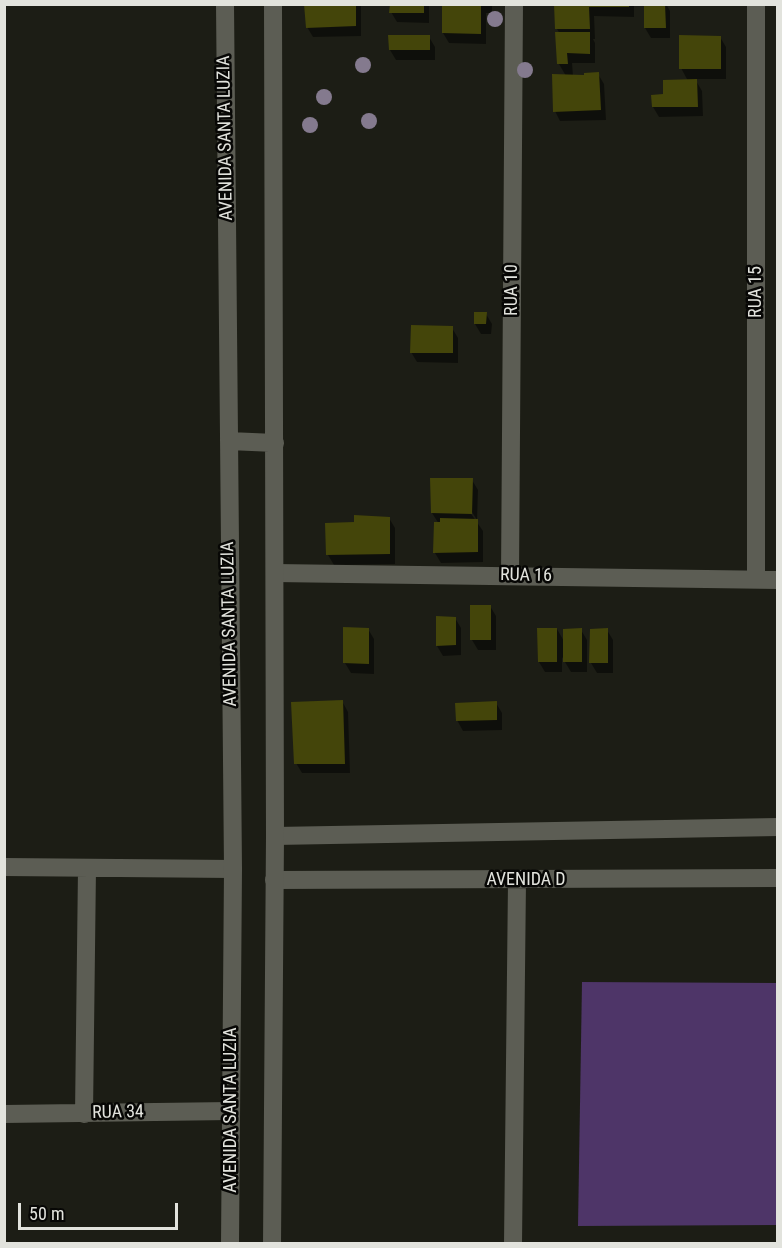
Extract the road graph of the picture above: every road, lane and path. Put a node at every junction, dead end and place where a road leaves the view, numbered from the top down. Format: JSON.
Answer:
{"nodes":[{"id":1,"x":225,"y":4,"type":"edge"},
{"id":2,"x":273,"y":4,"type":"edge"},
{"id":3,"x":514,"y":4,"type":"edge"},
{"id":4,"x":756,"y":4,"type":"edge"},
{"id":5,"x":229,"y":441,"type":"junction"},
{"id":6,"x":275,"y":443,"type":"junction"},
{"id":7,"x":275,"y":573,"type":"junction"},
{"id":8,"x":510,"y":576,"type":"junction"},
{"id":9,"x":756,"y":579,"type":"junction"},
{"id":10,"x":777,"y":580,"type":"edge"},
{"id":11,"x":777,"y":827,"type":"edge"},
{"id":12,"x":275,"y":836,"type":"junction"},
{"id":13,"x":4,"y":867,"type":"edge"},
{"id":14,"x":87,"y":868,"type":"junction"},
{"id":15,"x":232,"y":869,"type":"junction"},
{"id":16,"x":777,"y":878,"type":"edge"},
{"id":17,"x":274,"y":880,"type":"junction"},
{"id":18,"x":517,"y":881,"type":"junction"},
{"id":19,"x":231,"y":1111,"type":"junction"},
{"id":20,"x":4,"y":1114,"type":"edge"},
{"id":21,"x":84,"y":1114,"type":"junction"},
{"id":22,"x":230,"y":1244,"type":"edge"},
{"id":23,"x":272,"y":1244,"type":"edge"},
{"id":24,"x":513,"y":1244,"type":"edge"}],
"edges":[{"from":1,"to":5,"type":"street","name":"AVENIDA SANTA LUZIA"},
{"from":2,"to":6,"type":"street"},
{"from":3,"to":8,"type":"street","name":"RUA 10"},
{"from":4,"to":9,"type":"street","name":"RUA 15"},
{"from":5,"to":6,"type":"street"},
{"from":5,"to":15,"type":"street","name":"AVENIDA SANTA LUZIA"},
{"from":6,"to":7,"type":"street"},
{"from":7,"to":8,"type":"street","name":"RUA 16"},
{"from":7,"to":12,"type":"street"},
{"from":8,"to":9,"type":"street","name":"RUA 16"},
{"from":9,"to":10,"type":"street","name":"RUA 16"},
{"from":11,"to":12,"type":"street"},
{"from":12,"to":17,"type":"street"},
{"from":13,"to":14,"type":"street"},
{"from":14,"to":15,"type":"street"},
{"from":14,"to":21,"type":"street"},
{"from":15,"to":19,"type":"street","name":"AVENIDA SANTA LUZIA"},
{"from":16,"to":18,"type":"street","name":"AVENIDA D"},
{"from":17,"to":18,"type":"street","name":"AVENIDA D"},
{"from":17,"to":23,"type":"street"},
{"from":18,"to":24,"type":"street"},
{"from":19,"to":21,"type":"street","name":"RUA 34"},
{"from":19,"to":22,"type":"street","name":"AVENIDA SANTA LUZIA"},
{"from":20,"to":21,"type":"street","name":"RUA 34"}]}
